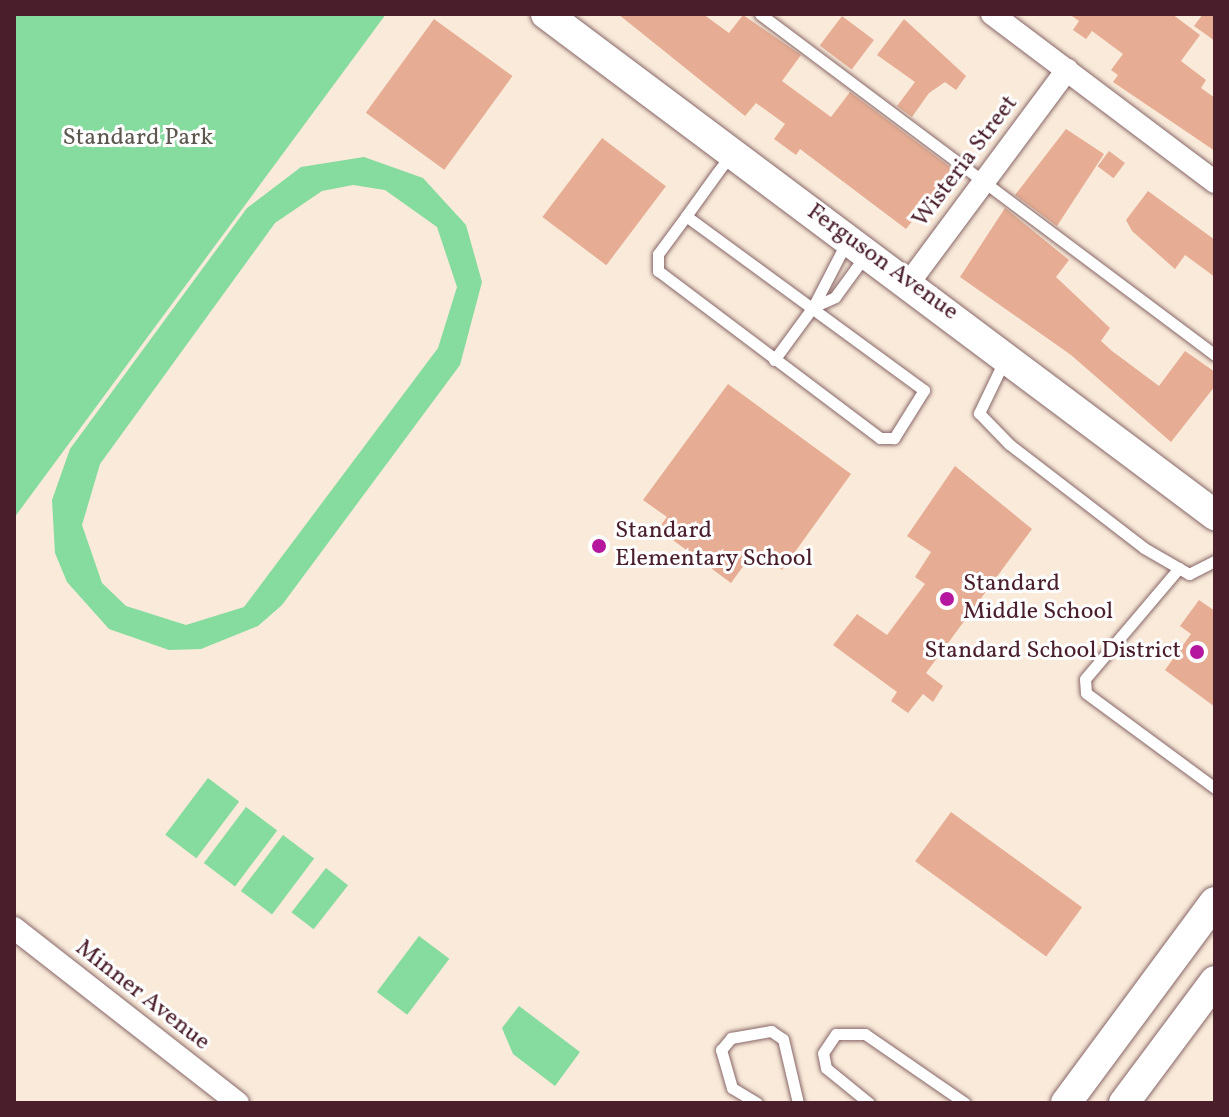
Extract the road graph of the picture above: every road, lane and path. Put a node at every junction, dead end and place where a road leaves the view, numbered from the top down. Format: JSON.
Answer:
{"nodes":[{"id":1,"x":546,"y":14,"type":"edge"},
{"id":2,"x":760,"y":14,"type":"edge"},
{"id":3,"x":992,"y":14,"type":"edge"},
{"id":4,"x":1067,"y":70,"type":"junction"},
{"id":5,"x":732,"y":153,"type":"junction"},
{"id":6,"x":984,"y":182,"type":"junction"},
{"id":7,"x":1215,"y":182,"type":"edge"},
{"id":8,"x":686,"y":216,"type":"junction"},
{"id":9,"x":858,"y":246,"type":"junction"},
{"id":10,"x":908,"y":284,"type":"junction"},
{"id":11,"x":813,"y":307,"type":"junction"},
{"id":12,"x":1007,"y":353,"type":"junction"},
{"id":13,"x":1215,"y":355,"type":"edge"},
{"id":14,"x":774,"y":360,"type":"junction"},
{"id":15,"x":1215,"y":515,"type":"edge"},
{"id":16,"x":1215,"y":561,"type":"edge"},
{"id":17,"x":1179,"y":568,"type":"junction"},
{"id":18,"x":1215,"y":788,"type":"edge"},
{"id":19,"x":1215,"y":902,"type":"edge"},
{"id":20,"x":14,"y":928,"type":"edge"},
{"id":21,"x":1215,"y":981,"type":"edge"},
{"id":22,"x":1130,"y":1101,"type":"edge"},
{"id":23,"x":238,"y":1103,"type":"edge"},
{"id":24,"x":757,"y":1103,"type":"edge"},
{"id":25,"x":798,"y":1103,"type":"edge"},
{"id":26,"x":869,"y":1103,"type":"edge"},
{"id":27,"x":965,"y":1103,"type":"edge"},
{"id":28,"x":1066,"y":1103,"type":"edge"}],
"edges":[{"from":1,"to":5,"type":"street","name":"Ferguson Avenue"},
{"from":2,"to":6,"type":"lane"},
{"from":3,"to":4,"type":"street"},
{"from":4,"to":6,"type":"street","name":"Wisteria Street"},
{"from":4,"to":7,"type":"street"},
{"from":5,"to":8,"type":"lane"},
{"from":5,"to":9,"type":"street","name":"Ferguson Avenue"},
{"from":6,"to":10,"type":"street","name":"Wisteria Street"},
{"from":6,"to":13,"type":"lane"},
{"from":8,"to":11,"type":"lane"},
{"from":8,"to":14,"type":"lane"},
{"from":9,"to":10,"type":"street","name":"Ferguson Avenue"},
{"from":9,"to":11,"type":"lane"},
{"from":9,"to":11,"type":"lane"},
{"from":10,"to":12,"type":"street","name":"Ferguson Avenue"},
{"from":11,"to":14,"type":"lane"},
{"from":11,"to":14,"type":"lane"},
{"from":12,"to":15,"type":"street","name":"Ferguson Avenue"},
{"from":12,"to":17,"type":"lane"},
{"from":16,"to":17,"type":"lane"},
{"from":17,"to":18,"type":"lane"},
{"from":19,"to":28,"type":"street"},
{"from":20,"to":23,"type":"street","name":"Minner Avenue"},
{"from":21,"to":22,"type":"street"},
{"from":24,"to":25,"type":"lane"},
{"from":26,"to":27,"type":"lane"}]}
